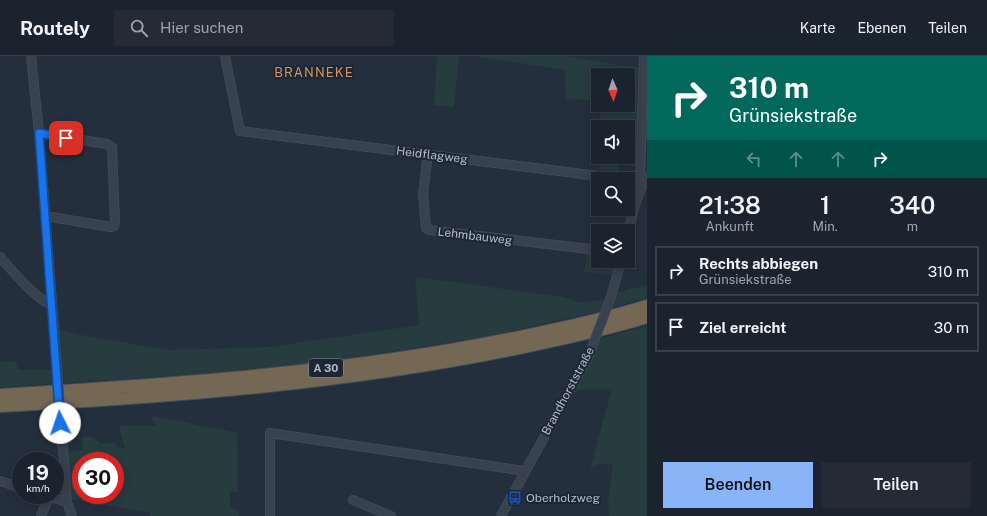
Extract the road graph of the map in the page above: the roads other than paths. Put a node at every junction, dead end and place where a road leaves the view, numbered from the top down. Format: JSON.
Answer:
{"nodes":[{"id":1,"x":31,"y":56,"type":"edge"},
{"id":2,"x":225,"y":56,"type":"edge"},
{"id":3,"x":644,"y":56,"type":"edge"},
{"id":4,"x":39,"y":133,"type":"junction"},
{"id":5,"x":428,"y":154,"type":"junction"},
{"id":6,"x":591,"y":175,"type":"edge"},
{"id":7,"x":644,"y":180,"type":"edge"},
{"id":8,"x":45,"y":216,"type":"junction"},
{"id":9,"x":630,"y":224,"type":"edge"},
{"id":10,"x":591,"y":249,"type":"edge"},
{"id":11,"x":0,"y":257,"type":"edge"},
{"id":12,"x":619,"y":268,"type":"edge"},
{"id":13,"x":52,"y":305,"type":"junction"},
{"id":14,"x":647,"y":306,"type":"edge"},
{"id":15,"x":647,"y":317,"type":"edge"},
{"id":16,"x":0,"y":395,"type":"edge"},
{"id":17,"x":0,"y":406,"type":"edge"},
{"id":18,"x":525,"y":471,"type":"junction"},
{"id":19,"x":0,"y":481,"type":"edge"},
{"id":20,"x":12,"y":485,"type":"edge"},
{"id":21,"x":353,"y":500,"type":"dead end"},
{"id":22,"x":66,"y":502,"type":"joint"},
{"id":23,"x":44,"y":504,"type":"edge"},
{"id":24,"x":41,"y":516,"type":"edge"},
{"id":25,"x":72,"y":516,"type":"edge"},
{"id":26,"x":270,"y":516,"type":"edge"},
{"id":27,"x":391,"y":516,"type":"edge"},
{"id":28,"x":501,"y":516,"type":"edge"}],
"edges":[{"from":1,"to":4,"type":"street"},
{"from":2,"to":5,"type":"street","name":"Heidflagweg"},
{"from":3,"to":7,"type":"street"},
{"from":4,"to":8,"type":"street"},
{"from":4,"to":8,"type":"street"},
{"from":5,"to":6,"type":"street","name":"Heidflagweg"},
{"from":5,"to":10,"type":"street","name":"Lehmbauweg"},
{"from":7,"to":9,"type":"street"},
{"from":8,"to":13,"type":"street"},
{"from":11,"to":13,"type":"street"},
{"from":12,"to":18,"type":"street","name":"Brandhorststraße","bridge":true},
{"from":13,"to":22,"type":"street","bridge":true},
{"from":14,"to":16,"type":"highway","number":"A 30"},
{"from":15,"to":17,"type":"highway","number":"A 30"},
{"from":18,"to":26,"type":"street"},
{"from":18,"to":28,"type":"street","name":"Brandhorststraße"},
{"from":19,"to":20,"type":"street"},
{"from":21,"to":27,"type":"street"},
{"from":22,"to":25,"type":"street"},
{"from":23,"to":24,"type":"street"}]}
